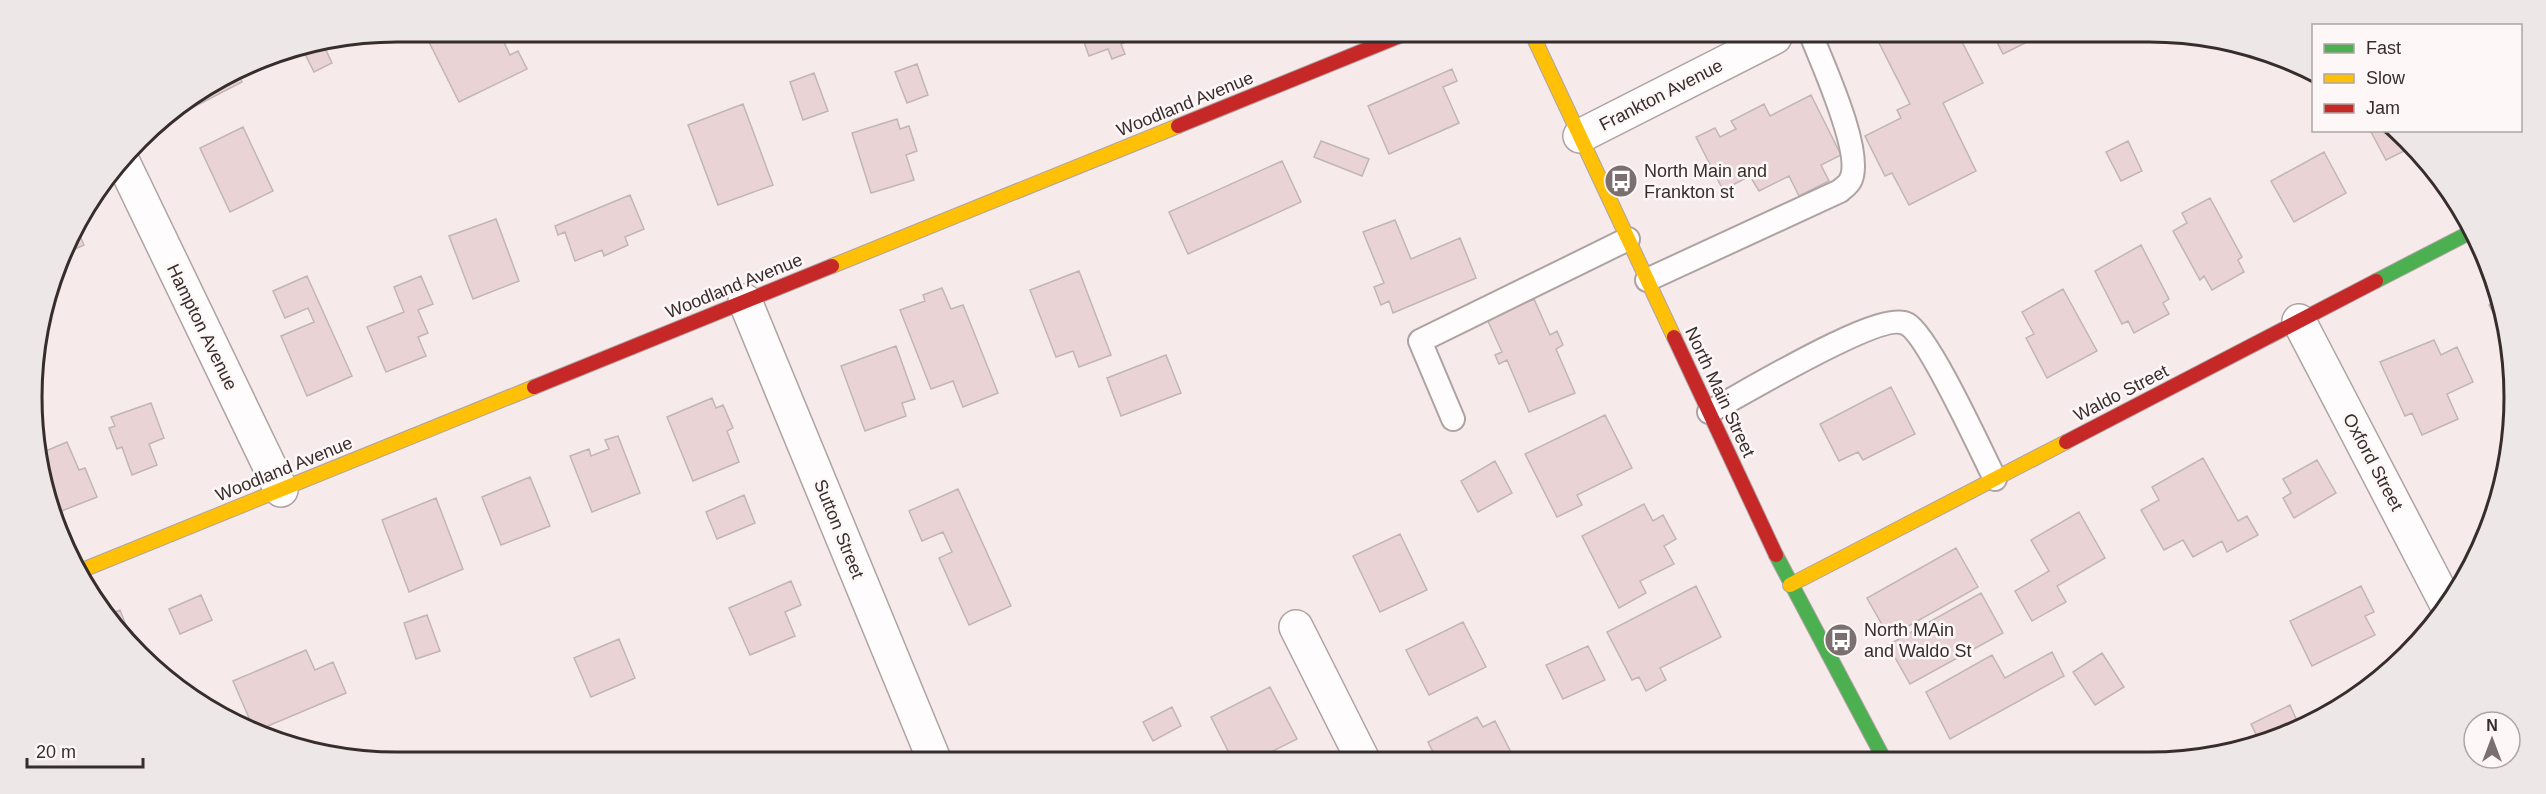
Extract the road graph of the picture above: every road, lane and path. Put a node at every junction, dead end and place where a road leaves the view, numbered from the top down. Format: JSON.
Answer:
{"nodes":[{"id":1,"x":1385,"y":42,"type":"edge"},
{"id":2,"x":1536,"y":42,"type":"edge"},
{"id":3,"x":1764,"y":42,"type":"edge"},
{"id":4,"x":1814,"y":42,"type":"edge"},
{"id":5,"x":1580,"y":136,"type":"junction"},
{"id":6,"x":126,"y":168,"type":"edge"},
{"id":7,"x":2464,"y":235,"type":"edge"},
{"id":8,"x":1628,"y":239,"type":"junction"},
{"id":9,"x":1647,"y":280,"type":"junction"},
{"id":10,"x":745,"y":301,"type":"junction"},
{"id":11,"x":2299,"y":321,"type":"junction"},
{"id":12,"x":1709,"y":412,"type":"junction"},
{"id":13,"x":1453,"y":419,"type":"dead end"},
{"id":14,"x":1995,"y":479,"type":"junction"},
{"id":15,"x":281,"y":490,"type":"junction"},
{"id":16,"x":87,"y":568,"type":"edge"},
{"id":17,"x":1790,"y":585,"type":"junction"},
{"id":18,"x":2442,"y":596,"type":"edge"},
{"id":19,"x":1296,"y":627,"type":"dead end"},
{"id":20,"x":931,"y":752,"type":"edge"},
{"id":21,"x":1359,"y":752,"type":"edge"},
{"id":22,"x":1880,"y":752,"type":"edge"}],
"edges":[{"from":1,"to":10,"type":"street","name":"Woodland Avenue"},
{"from":2,"to":5,"type":"street","name":"North Main Street"},
{"from":3,"to":5,"type":"street","name":"Frankton Avenue"},
{"from":4,"to":9,"type":"lane"},
{"from":5,"to":8,"type":"street","name":"North Main Street"},
{"from":6,"to":15,"type":"street","name":"Hampton Avenue"},
{"from":7,"to":11,"type":"street","name":"Waldo Street"},
{"from":8,"to":9,"type":"street","name":"North Main Street"},
{"from":8,"to":13,"type":"lane"},
{"from":9,"to":12,"type":"street","name":"North Main Street"},
{"from":10,"to":15,"type":"street","name":"Woodland Avenue"},
{"from":10,"to":20,"type":"street","name":"Sutton Street"},
{"from":11,"to":14,"type":"street","name":"Waldo Street"},
{"from":11,"to":18,"type":"street","name":"Oxford Street"},
{"from":12,"to":14,"type":"lane"},
{"from":12,"to":17,"type":"street","name":"North Main Street"},
{"from":14,"to":17,"type":"street","name":"Waldo Street"},
{"from":15,"to":16,"type":"street","name":"Woodland Avenue"},
{"from":17,"to":22,"type":"street","name":"North Main Street"},
{"from":19,"to":21,"type":"street"}]}
